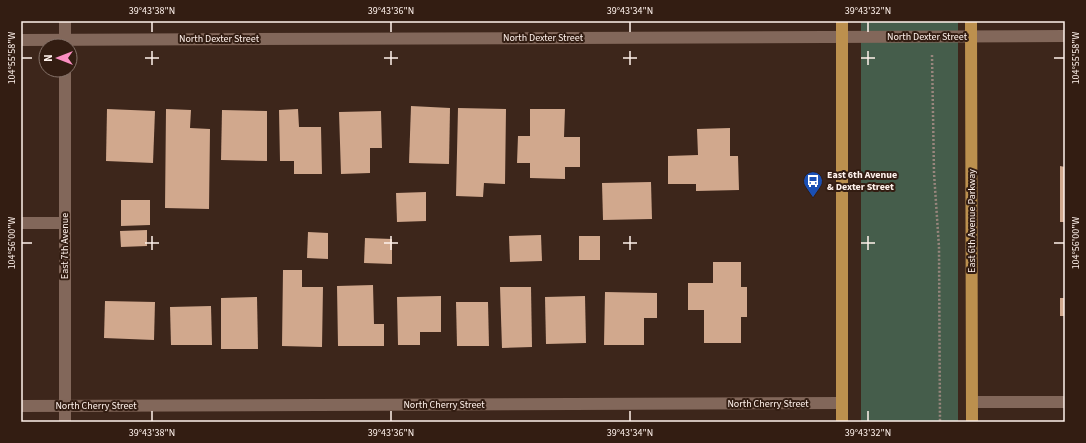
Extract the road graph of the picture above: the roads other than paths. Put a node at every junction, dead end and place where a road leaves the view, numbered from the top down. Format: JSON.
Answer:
{"nodes":[{"id":1,"x":66,"y":21,"type":"edge"},
{"id":2,"x":842,"y":21,"type":"edge"},
{"id":3,"x":971,"y":21,"type":"edge"},
{"id":4,"x":971,"y":36,"type":"junction"},
{"id":5,"x":1065,"y":36,"type":"edge"},
{"id":6,"x":842,"y":37,"type":"junction"},
{"id":7,"x":65,"y":38,"type":"edge"},
{"id":8,"x":21,"y":40,"type":"edge"},
{"id":9,"x":38,"y":41,"type":"edge"},
{"id":10,"x":78,"y":43,"type":"edge"},
{"id":11,"x":65,"y":78,"type":"edge"},
{"id":12,"x":21,"y":223,"type":"edge"},
{"id":13,"x":65,"y":223,"type":"junction"},
{"id":14,"x":972,"y":402,"type":"junction"},
{"id":15,"x":1065,"y":402,"type":"edge"},
{"id":16,"x":842,"y":403,"type":"junction"},
{"id":17,"x":21,"y":406,"type":"edge"},
{"id":18,"x":65,"y":406,"type":"junction"},
{"id":19,"x":66,"y":422,"type":"edge"},
{"id":20,"x":842,"y":422,"type":"edge"},
{"id":21,"x":972,"y":422,"type":"edge"}],
"edges":[{"from":1,"to":7,"type":"street"},
{"from":2,"to":6,"type":"main road"},
{"from":3,"to":4,"type":"main road","name":"East 6th Avenue Parkway"},
{"from":4,"to":5,"type":"street","name":"North Dexter Street"},
{"from":4,"to":6,"type":"street","name":"North Dexter Street"},
{"from":4,"to":14,"type":"main road","name":"East 6th Avenue Parkway"},
{"from":6,"to":10,"type":"street","name":"North Dexter Street"},
{"from":6,"to":16,"type":"main road"},
{"from":8,"to":9,"type":"street","name":"North Dexter Street"},
{"from":11,"to":13,"type":"street","name":"East 7th Avenue"},
{"from":12,"to":13,"type":"street"},
{"from":13,"to":18,"type":"street","name":"East 7th Avenue"},
{"from":14,"to":15,"type":"street"},
{"from":14,"to":21,"type":"main road","name":"East 6th Avenue Parkway"},
{"from":16,"to":18,"type":"street","name":"North Cherry Street"},
{"from":16,"to":20,"type":"main road"},
{"from":17,"to":18,"type":"street","name":"North Cherry Street"},
{"from":18,"to":19,"type":"street","name":"East 7th Avenue"}]}
